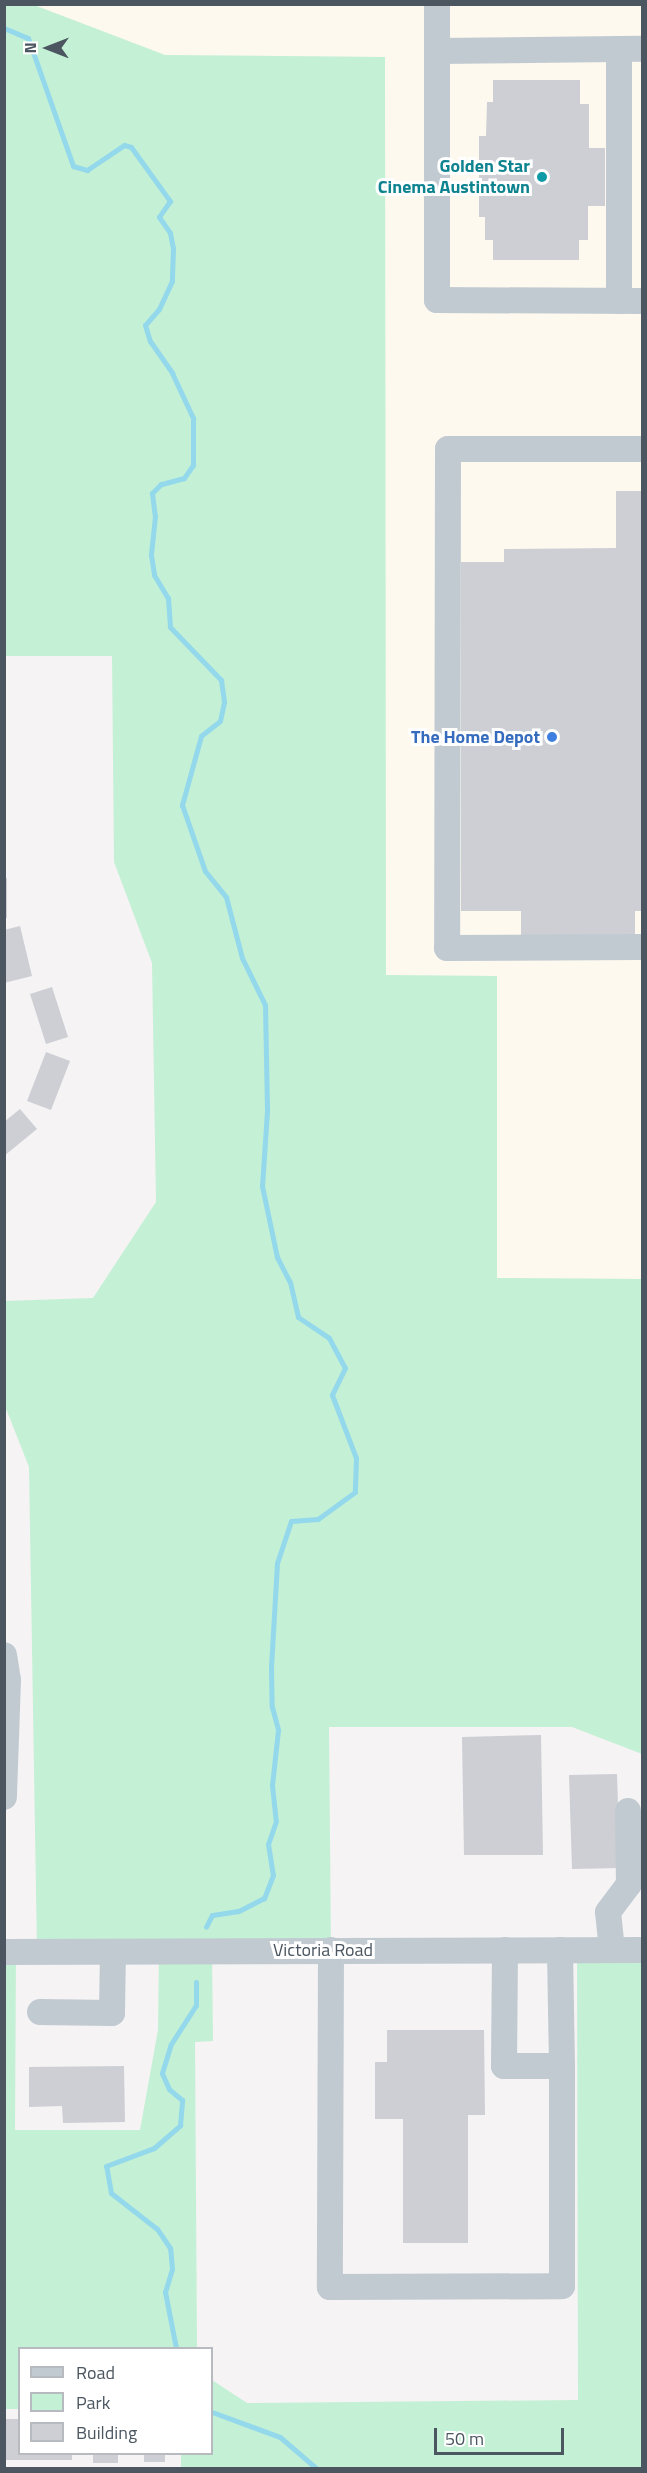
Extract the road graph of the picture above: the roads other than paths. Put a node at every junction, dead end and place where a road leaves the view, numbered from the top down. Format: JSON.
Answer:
{"nodes":[{"id":1,"x":437,"y":4,"type":"edge"},
{"id":2,"x":631,"y":49,"type":"edge"},
{"id":3,"x":437,"y":51,"type":"junction"},
{"id":4,"x":631,"y":301,"type":"edge"},
{"id":5,"x":642,"y":449,"type":"edge"},
{"id":6,"x":642,"y":947,"type":"edge"},
{"id":7,"x":4,"y":1654,"type":"edge"},
{"id":8,"x":4,"y":1797,"type":"edge"},
{"id":9,"x":628,"y":1811,"type":"dead end"},
{"id":10,"x":331,"y":1950,"type":"junction"},
{"id":11,"x":505,"y":1950,"type":"junction"},
{"id":12,"x":560,"y":1950,"type":"junction"},
{"id":13,"x":612,"y":1950,"type":"junction"},
{"id":14,"x":642,"y":1950,"type":"edge"},
{"id":15,"x":4,"y":1952,"type":"edge"},
{"id":16,"x":113,"y":1952,"type":"junction"},
{"id":17,"x":40,"y":2012,"type":"dead end"},
{"id":18,"x":562,"y":2066,"type":"junction"}],
"edges":[{"from":1,"to":3,"type":"street"},
{"from":2,"to":3,"type":"street"},
{"from":2,"to":4,"type":"street"},
{"from":3,"to":4,"type":"street"},
{"from":5,"to":6,"type":"street"},
{"from":7,"to":8,"type":"street"},
{"from":9,"to":13,"type":"street"},
{"from":10,"to":11,"type":"street","name":"Victoria Road"},
{"from":10,"to":16,"type":"street","name":"Victoria Road"},
{"from":10,"to":18,"type":"street"},
{"from":11,"to":12,"type":"street","name":"Victoria Road"},
{"from":11,"to":18,"type":"street"},
{"from":12,"to":13,"type":"street","name":"Victoria Road"},
{"from":12,"to":18,"type":"street"},
{"from":13,"to":14,"type":"street","name":"Victoria Road"},
{"from":15,"to":16,"type":"street","name":"Victoria Road"},
{"from":16,"to":17,"type":"street"}]}
